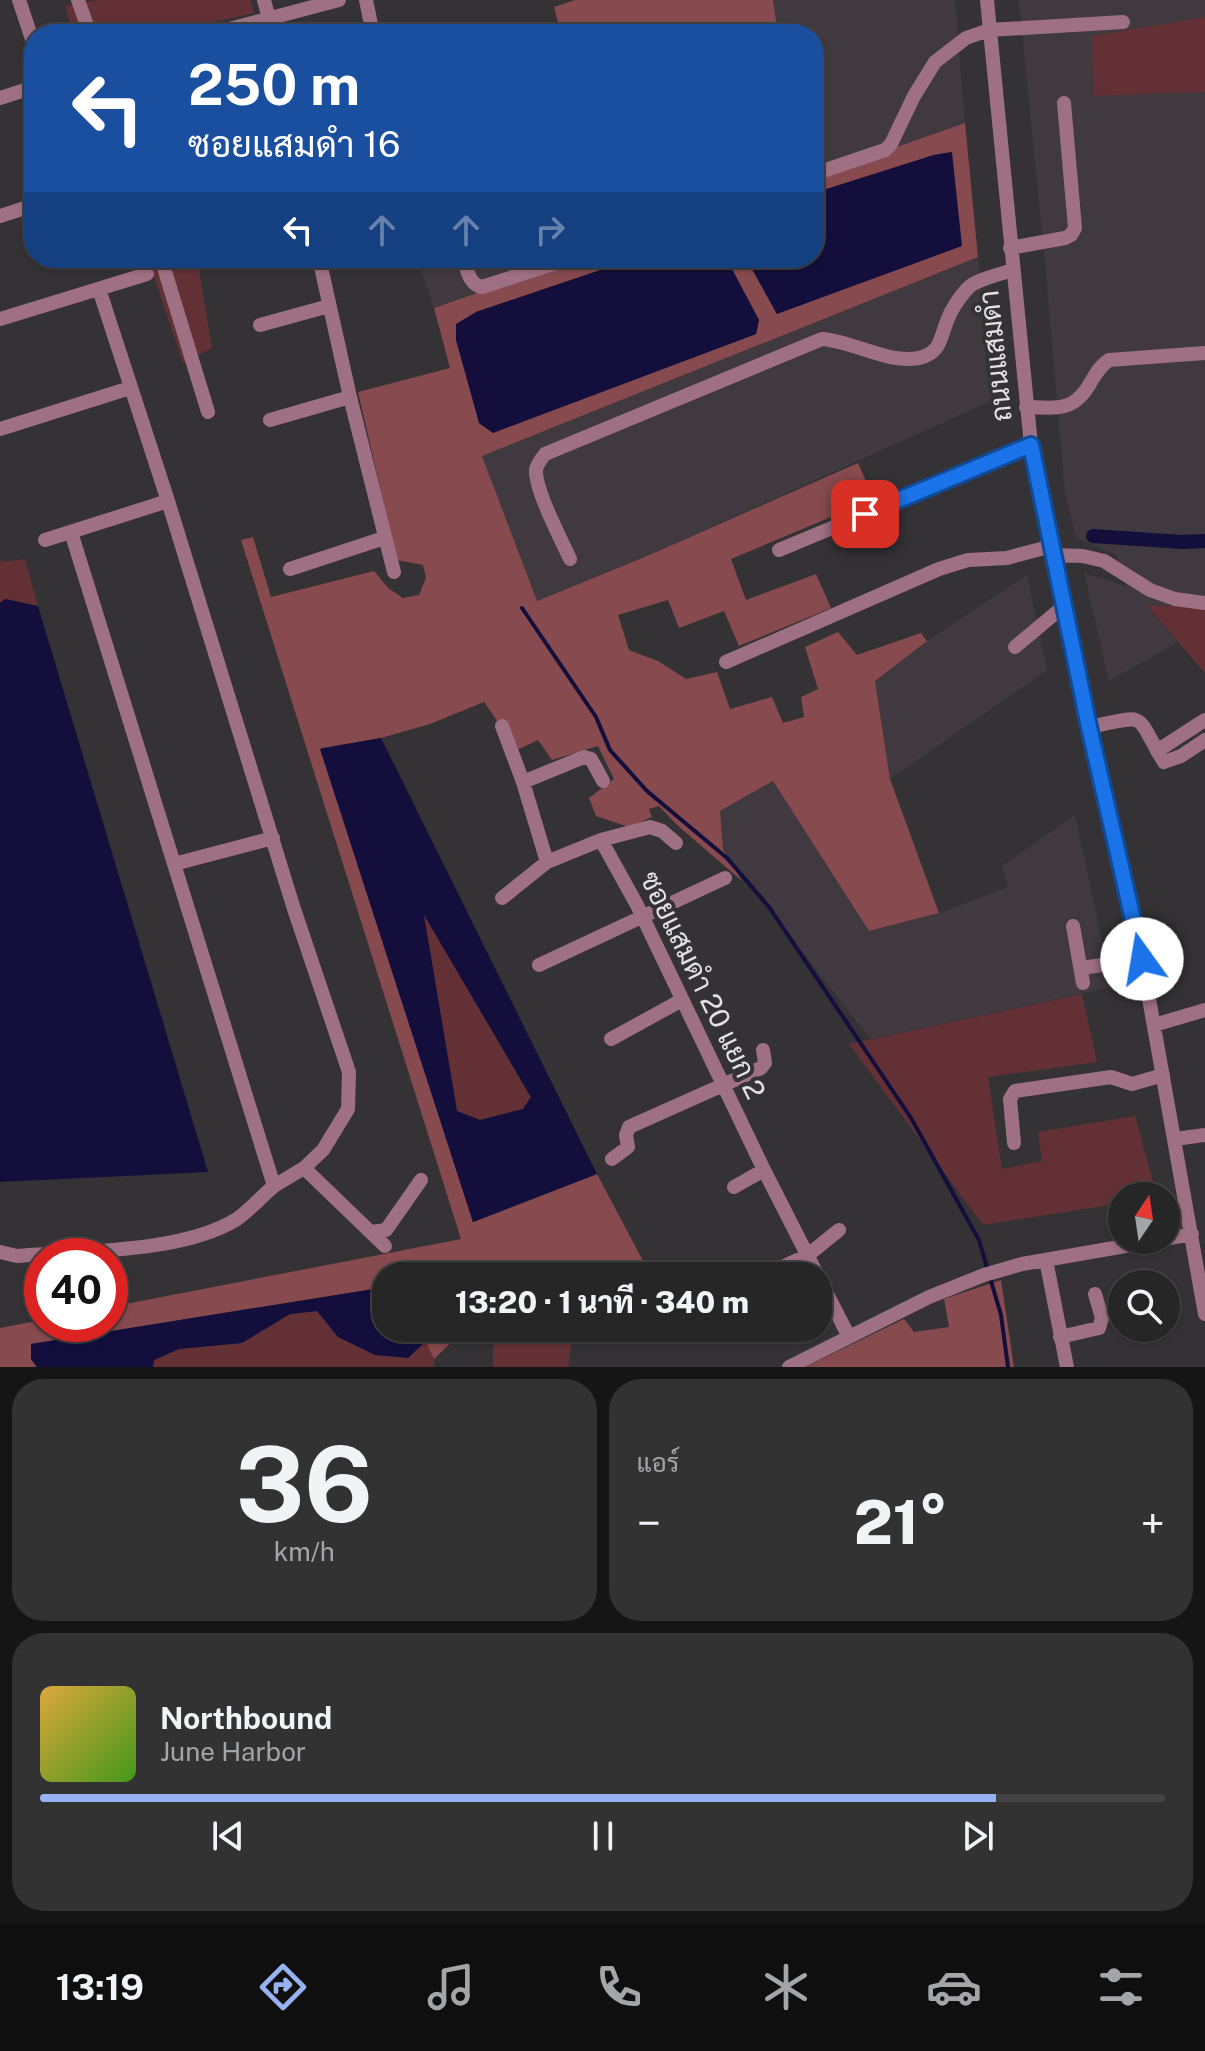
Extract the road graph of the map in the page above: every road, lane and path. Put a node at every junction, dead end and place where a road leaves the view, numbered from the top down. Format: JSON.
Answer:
{"nodes":[{"id":1,"x":19,"y":0,"type":"edge"},
{"id":2,"x":78,"y":0,"type":"edge"},
{"id":3,"x":264,"y":0,"type":"edge"},
{"id":4,"x":339,"y":0,"type":"edge"},
{"id":5,"x":366,"y":0,"type":"edge"},
{"id":6,"x":987,"y":0,"type":"edge"},
{"id":7,"x":1123,"y":22,"type":"dead end"},
{"id":8,"x":27,"y":24,"type":"edge"},
{"id":9,"x":86,"y":24,"type":"edge"},
{"id":10,"x":266,"y":24,"type":"edge"},
{"id":11,"x":269,"y":24,"type":"edge"},
{"id":12,"x":371,"y":24,"type":"edge"},
{"id":13,"x":989,"y":30,"type":"junction"},
{"id":14,"x":24,"y":90,"type":"edge"},
{"id":15,"x":0,"y":98,"type":"edge"},
{"id":16,"x":1064,"y":103,"type":"dead end"},
{"id":17,"x":824,"y":171,"type":"edge"},
{"id":18,"x":24,"y":208,"type":"edge"},
{"id":19,"x":0,"y":216,"type":"edge"},
{"id":20,"x":1010,"y":248,"type":"junction"},
{"id":21,"x":164,"y":268,"type":"edge"},
{"id":22,"x":321,"y":268,"type":"edge"},
{"id":23,"x":467,"y":268,"type":"edge"},
{"id":24,"x":540,"y":268,"type":"edge"},
{"id":25,"x":1012,"y":270,"type":"junction"},
{"id":26,"x":147,"y":274,"type":"dead end"},
{"id":27,"x":99,"y":289,"type":"junction"},
{"id":28,"x":329,"y":306,"type":"junction"},
{"id":29,"x":0,"y":319,"type":"edge"},
{"id":30,"x":260,"y":325,"type":"dead end"},
{"id":31,"x":1205,"y":353,"type":"edge"},
{"id":32,"x":130,"y":388,"type":"junction"},
{"id":33,"x":350,"y":397,"type":"junction"},
{"id":34,"x":1026,"y":407,"type":"junction"},
{"id":35,"x":208,"y":412,"type":"dead end"},
{"id":36,"x":270,"y":420,"type":"dead end"},
{"id":37,"x":0,"y":429,"type":"edge"},
{"id":38,"x":1031,"y":445,"type":"junction"},
{"id":39,"x":168,"y":501,"type":"junction"},
{"id":40,"x":71,"y":532,"type":"junction"},
{"id":41,"x":384,"y":538,"type":"junction"},
{"id":42,"x":45,"y":540,"type":"dead end"},
{"id":43,"x":779,"y":550,"type":"dead end"},
{"id":44,"x":1053,"y":550,"type":"junction"},
{"id":45,"x":570,"y":559,"type":"dead end"},
{"id":46,"x":290,"y":569,"type":"dead end"},
{"id":47,"x":394,"y":572,"type":"dead end"},
{"id":48,"x":1205,"y":603,"type":"edge"},
{"id":49,"x":1064,"y":606,"type":"junction"},
{"id":50,"x":1015,"y":647,"type":"dead end"},
{"id":51,"x":726,"y":662,"type":"dead end"},
{"id":52,"x":1205,"y":720,"type":"edge"},
{"id":53,"x":502,"y":726,"type":"dead end"},
{"id":54,"x":1089,"y":727,"type":"junction"},
{"id":55,"x":1205,"y":740,"type":"edge"},
{"id":56,"x":1157,"y":751,"type":"junction"},
{"id":57,"x":603,"y":781,"type":"dead end"},
{"id":58,"x":523,"y":782,"type":"junction"},
{"id":59,"x":273,"y":838,"type":"junction"},
{"id":60,"x":601,"y":840,"type":"junction"},
{"id":61,"x":676,"y":843,"type":"dead end"},
{"id":62,"x":547,"y":862,"type":"junction"},
{"id":63,"x":174,"y":864,"type":"junction"},
{"id":64,"x":725,"y":878,"type":"dead end"},
{"id":65,"x":502,"y":898,"type":"dead end"},
{"id":66,"x":642,"y":917,"type":"junction"},
{"id":67,"x":1073,"y":926,"type":"dead end"},
{"id":68,"x":1142,"y":959,"type":"junction"},
{"id":69,"x":539,"y":965,"type":"dead end"},
{"id":70,"x":682,"y":1000,"type":"junction"},
{"id":71,"x":1205,"y":1010,"type":"edge"},
{"id":72,"x":1154,"y":1025,"type":"junction"},
{"id":73,"x":611,"y":1039,"type":"dead end"},
{"id":74,"x":763,"y":1050,"type":"dead end"},
{"id":75,"x":1163,"y":1075,"type":"junction"},
{"id":76,"x":723,"y":1084,"type":"junction"},
{"id":77,"x":1205,"y":1135,"type":"edge"},
{"id":78,"x":1175,"y":1139,"type":"junction"},
{"id":79,"x":1014,"y":1143,"type":"dead end"},
{"id":80,"x":612,"y":1159,"type":"dead end"},
{"id":81,"x":304,"y":1168,"type":"junction"},
{"id":82,"x":764,"y":1170,"type":"junction"},
{"id":83,"x":421,"y":1180,"type":"dead end"},
{"id":84,"x":274,"y":1186,"type":"junction"},
{"id":85,"x":734,"y":1187,"type":"dead end"},
{"id":86,"x":839,"y":1230,"type":"dead end"},
{"id":87,"x":371,"y":1232,"type":"junction"},
{"id":88,"x":1192,"y":1234,"type":"junction"},
{"id":89,"x":1180,"y":1236,"type":"edge"},
{"id":90,"x":385,"y":1246,"type":"dead end"},
{"id":91,"x":1108,"y":1249,"type":"edge"},
{"id":92,"x":0,"y":1252,"type":"edge"},
{"id":93,"x":808,"y":1255,"type":"junction"},
{"id":94,"x":1046,"y":1260,"type":"junction"},
{"id":95,"x":793,"y":1262,"type":"edge"},
{"id":96,"x":1095,"y":1294,"type":"dead end"},
{"id":97,"x":1205,"y":1311,"type":"edge"},
{"id":98,"x":848,"y":1335,"type":"junction"},
{"id":99,"x":1060,"y":1337,"type":"junction"},
{"id":100,"x":789,"y":1367,"type":"edge"},
{"id":101,"x":1067,"y":1367,"type":"edge"}],
"edges":[{"from":1,"to":8,"type":"street"},
{"from":2,"to":9,"type":"street"},
{"from":3,"to":10,"type":"street"},
{"from":4,"to":11,"type":"street"},
{"from":5,"to":12,"type":"street"},
{"from":6,"to":13,"type":"street","name":"ถนนแสมดำ"},
{"from":7,"to":13,"type":"street"},
{"from":13,"to":17,"type":"street"},
{"from":13,"to":20,"type":"street","name":"ถนนแสมดำ"},
{"from":14,"to":15,"type":"street"},
{"from":16,"to":20,"type":"street"},
{"from":18,"to":19,"type":"street"},
{"from":20,"to":25,"type":"street","name":"ถนนแสมดำ"},
{"from":21,"to":35,"type":"street"},
{"from":22,"to":28,"type":"street"},
{"from":23,"to":24,"type":"street"},
{"from":25,"to":34,"type":"street","name":"ถนนแสมดำ"},
{"from":25,"to":45,"type":"street"},
{"from":26,"to":27,"type":"street"},
{"from":27,"to":29,"type":"street"},
{"from":27,"to":32,"type":"street"},
{"from":28,"to":30,"type":"street"},
{"from":28,"to":33,"type":"street"},
{"from":31,"to":34,"type":"street"},
{"from":32,"to":37,"type":"street"},
{"from":32,"to":39,"type":"street"},
{"from":33,"to":36,"type":"street"},
{"from":33,"to":41,"type":"street"},
{"from":34,"to":38,"type":"street","name":"ถนนแสมดำ"},
{"from":38,"to":43,"type":"street"},
{"from":38,"to":44,"type":"street","name":"ถนนแสมดำ"},
{"from":39,"to":40,"type":"street"},
{"from":39,"to":59,"type":"street"},
{"from":40,"to":42,"type":"street"},
{"from":40,"to":63,"type":"street"},
{"from":41,"to":46,"type":"street"},
{"from":41,"to":47,"type":"street"},
{"from":44,"to":48,"type":"street"},
{"from":44,"to":49,"type":"street","name":"ถนนแสมดำ"},
{"from":44,"to":51,"type":"street"},
{"from":49,"to":50,"type":"street"},
{"from":49,"to":54,"type":"street","name":"ถนนแสมดำ"},
{"from":52,"to":56,"type":"street"},
{"from":53,"to":58,"type":"street"},
{"from":54,"to":56,"type":"street"},
{"from":54,"to":68,"type":"street","name":"ถนนแสมดำ"},
{"from":55,"to":56,"type":"street"},
{"from":57,"to":58,"type":"street"},
{"from":58,"to":62,"type":"street"},
{"from":59,"to":63,"type":"street"},
{"from":59,"to":81,"type":"street"},
{"from":60,"to":61,"type":"street"},
{"from":60,"to":62,"type":"street"},
{"from":60,"to":66,"type":"street","name":"ซอยแสมดำ 20 แยก 2"},
{"from":62,"to":65,"type":"street"},
{"from":63,"to":84,"type":"street"},
{"from":64,"to":66,"type":"street"},
{"from":66,"to":69,"type":"street"},
{"from":66,"to":70,"type":"street","name":"ซอยแสมดำ 20 แยก 2"},
{"from":67,"to":68,"type":"street"},
{"from":68,"to":72,"type":"street","name":"ถนนแสมดำ"},
{"from":70,"to":73,"type":"street"},
{"from":70,"to":76,"type":"street","name":"ซอยแสมดำ 20 แยก 2"},
{"from":71,"to":72,"type":"street"},
{"from":72,"to":75,"type":"street","name":"ถนนแสมดำ"},
{"from":74,"to":76,"type":"street"},
{"from":75,"to":78,"type":"street","name":"ถนนแสมดำ"},
{"from":75,"to":79,"type":"street"},
{"from":76,"to":80,"type":"street"},
{"from":76,"to":82,"type":"street","name":"ซอยแสมดำ 20 แยก 2"},
{"from":77,"to":78,"type":"street"},
{"from":78,"to":88,"type":"street","name":"ถนนแสมดำ"},
{"from":81,"to":84,"type":"street"},
{"from":81,"to":87,"type":"street"},
{"from":82,"to":85,"type":"street"},
{"from":82,"to":93,"type":"street","name":"ซอยแสมดำ 20 แยก 2"},
{"from":83,"to":87,"type":"street"},
{"from":84,"to":92,"type":"street"},
{"from":86,"to":93,"type":"street"},
{"from":87,"to":90,"type":"street"},
{"from":88,"to":89,"type":"street"},
{"from":88,"to":97,"type":"street","name":"ถนนแสมดำ"},
{"from":91,"to":94,"type":"street"},
{"from":93,"to":95,"type":"street"},
{"from":93,"to":98,"type":"street","name":"ซอยแสมดำ 20 แยก 2"},
{"from":94,"to":98,"type":"street"},
{"from":94,"to":99,"type":"street"},
{"from":96,"to":99,"type":"street"},
{"from":98,"to":100,"type":"street"},
{"from":99,"to":101,"type":"street"}]}
